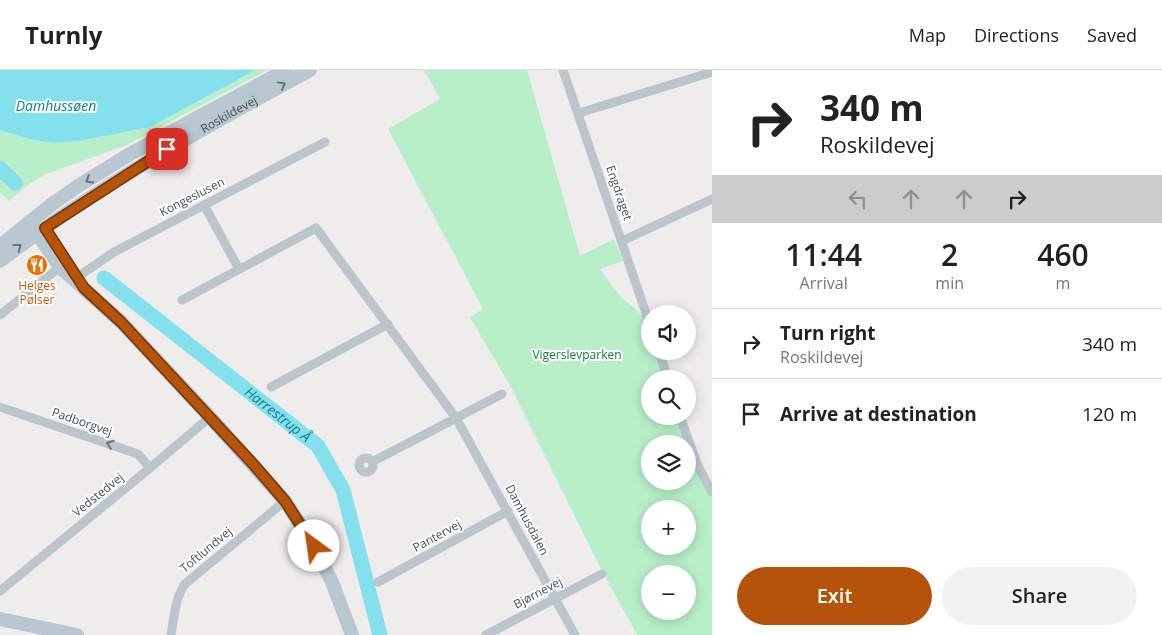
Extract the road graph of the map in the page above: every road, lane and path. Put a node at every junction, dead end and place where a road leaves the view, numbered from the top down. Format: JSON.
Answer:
{"nodes":[{"id":1,"x":286,"y":70,"type":"edge"},
{"id":2,"x":310,"y":70,"type":"edge"},
{"id":3,"x":564,"y":70,"type":"edge"},
{"id":4,"x":712,"y":72,"type":"edge"},
{"id":5,"x":579,"y":113,"type":"junction"},
{"id":6,"x":325,"y":142,"type":"dead end"},
{"id":7,"x":712,"y":199,"type":"edge"},
{"id":8,"x":204,"y":205,"type":"junction"},
{"id":9,"x":37,"y":228,"type":"junction"},
{"id":10,"x":622,"y":241,"type":"junction"},
{"id":11,"x":0,"y":246,"type":"edge"},
{"id":12,"x":0,"y":261,"type":"edge"},
{"id":13,"x":60,"y":266,"type":"junction"},
{"id":14,"x":239,"y":269,"type":"junction"},
{"id":15,"x":78,"y":281,"type":"junction"},
{"id":16,"x":182,"y":300,"type":"dead end"},
{"id":17,"x":643,"y":305,"type":"edge"},
{"id":18,"x":0,"y":315,"type":"edge"},
{"id":19,"x":388,"y":324,"type":"junction"},
{"id":20,"x":271,"y":387,"type":"dead end"},
{"id":21,"x":502,"y":394,"type":"dead end"},
{"id":22,"x":0,"y":407,"type":"edge"},
{"id":23,"x":210,"y":417,"type":"junction"},
{"id":24,"x":456,"y":418,"type":"junction"},
{"id":25,"x":683,"y":425,"type":"edge"},
{"id":26,"x":372,"y":462,"type":"dead end"},
{"id":27,"x":150,"y":468,"type":"junction"},
{"id":28,"x":712,"y":492,"type":"edge"},
{"id":29,"x":285,"y":501,"type":"junction"},
{"id":30,"x":508,"y":511,"type":"junction"},
{"id":31,"x":602,"y":574,"type":"dead end"},
{"id":32,"x":378,"y":582,"type":"dead end"},
{"id":33,"x":0,"y":591,"type":"edge"},
{"id":34,"x":555,"y":599,"type":"junction"},
{"id":35,"x":0,"y":619,"type":"edge"},
{"id":36,"x":78,"y":635,"type":"edge"},
{"id":37,"x":171,"y":635,"type":"edge"},
{"id":38,"x":352,"y":635,"type":"edge"},
{"id":39,"x":486,"y":635,"type":"edge"},
{"id":40,"x":575,"y":635,"type":"edge"}],
"edges":[{"from":1,"to":9,"type":"main road","name":"Roskildevej","one_way":true},
{"from":9,"to":2,"type":"main road","name":"Roskildevej","one_way":true},
{"from":3,"to":5,"type":"street","name":"Engdraget"},
{"from":4,"to":5,"type":"street"},
{"from":5,"to":10,"type":"street","name":"Engdraget"},
{"from":6,"to":8,"type":"street","name":"Kongeslusen"},
{"from":7,"to":10,"type":"street"},
{"from":8,"to":14,"type":"street"},
{"from":8,"to":15,"type":"street","name":"Kongeslusen"},
{"from":9,"to":11,"type":"main road","name":"Roskildevej"},
{"from":12,"to":9,"type":"main road","name":"Roskildevej","one_way":true},
{"from":9,"to":13,"type":"main road"},
{"from":9,"to":15,"type":"main road"},
{"from":10,"to":17,"type":"street","name":"Engdraget"},
{"from":13,"to":15,"type":"main road"},
{"from":13,"to":18,"type":"street"},
{"from":14,"to":16,"type":"street","name":"Damhusdalen"},
{"from":14,"to":19,"type":"street","name":"Damhusdalen"},
{"from":15,"to":23,"type":"main road"},
{"from":19,"to":20,"type":"street"},
{"from":19,"to":24,"type":"street","name":"Damhusdalen"},
{"from":21,"to":24,"type":"street"},
{"from":27,"to":22,"type":"street","name":"Padborgvej","one_way":true},
{"from":23,"to":27,"type":"street","name":"Vedstedvej"},
{"from":23,"to":29,"type":"main road"},
{"from":24,"to":26,"type":"street"},
{"from":24,"to":30,"type":"street","name":"Damhusdalen"},
{"from":25,"to":28,"type":"street"},
{"from":27,"to":33,"type":"street","name":"Vedstedvej"},
{"from":29,"to":37,"type":"street","name":"Toftlundvej"},
{"from":29,"to":38,"type":"main road"},
{"from":30,"to":32,"type":"street","name":"Pantervej"},
{"from":30,"to":34,"type":"street","name":"Damhusdalen"},
{"from":31,"to":34,"type":"street","name":"Bjørnevej"},
{"from":34,"to":39,"type":"street","name":"Bjørnevej"},
{"from":34,"to":40,"type":"street","name":"Damhusdalen"},
{"from":35,"to":36,"type":"main road"}]}
